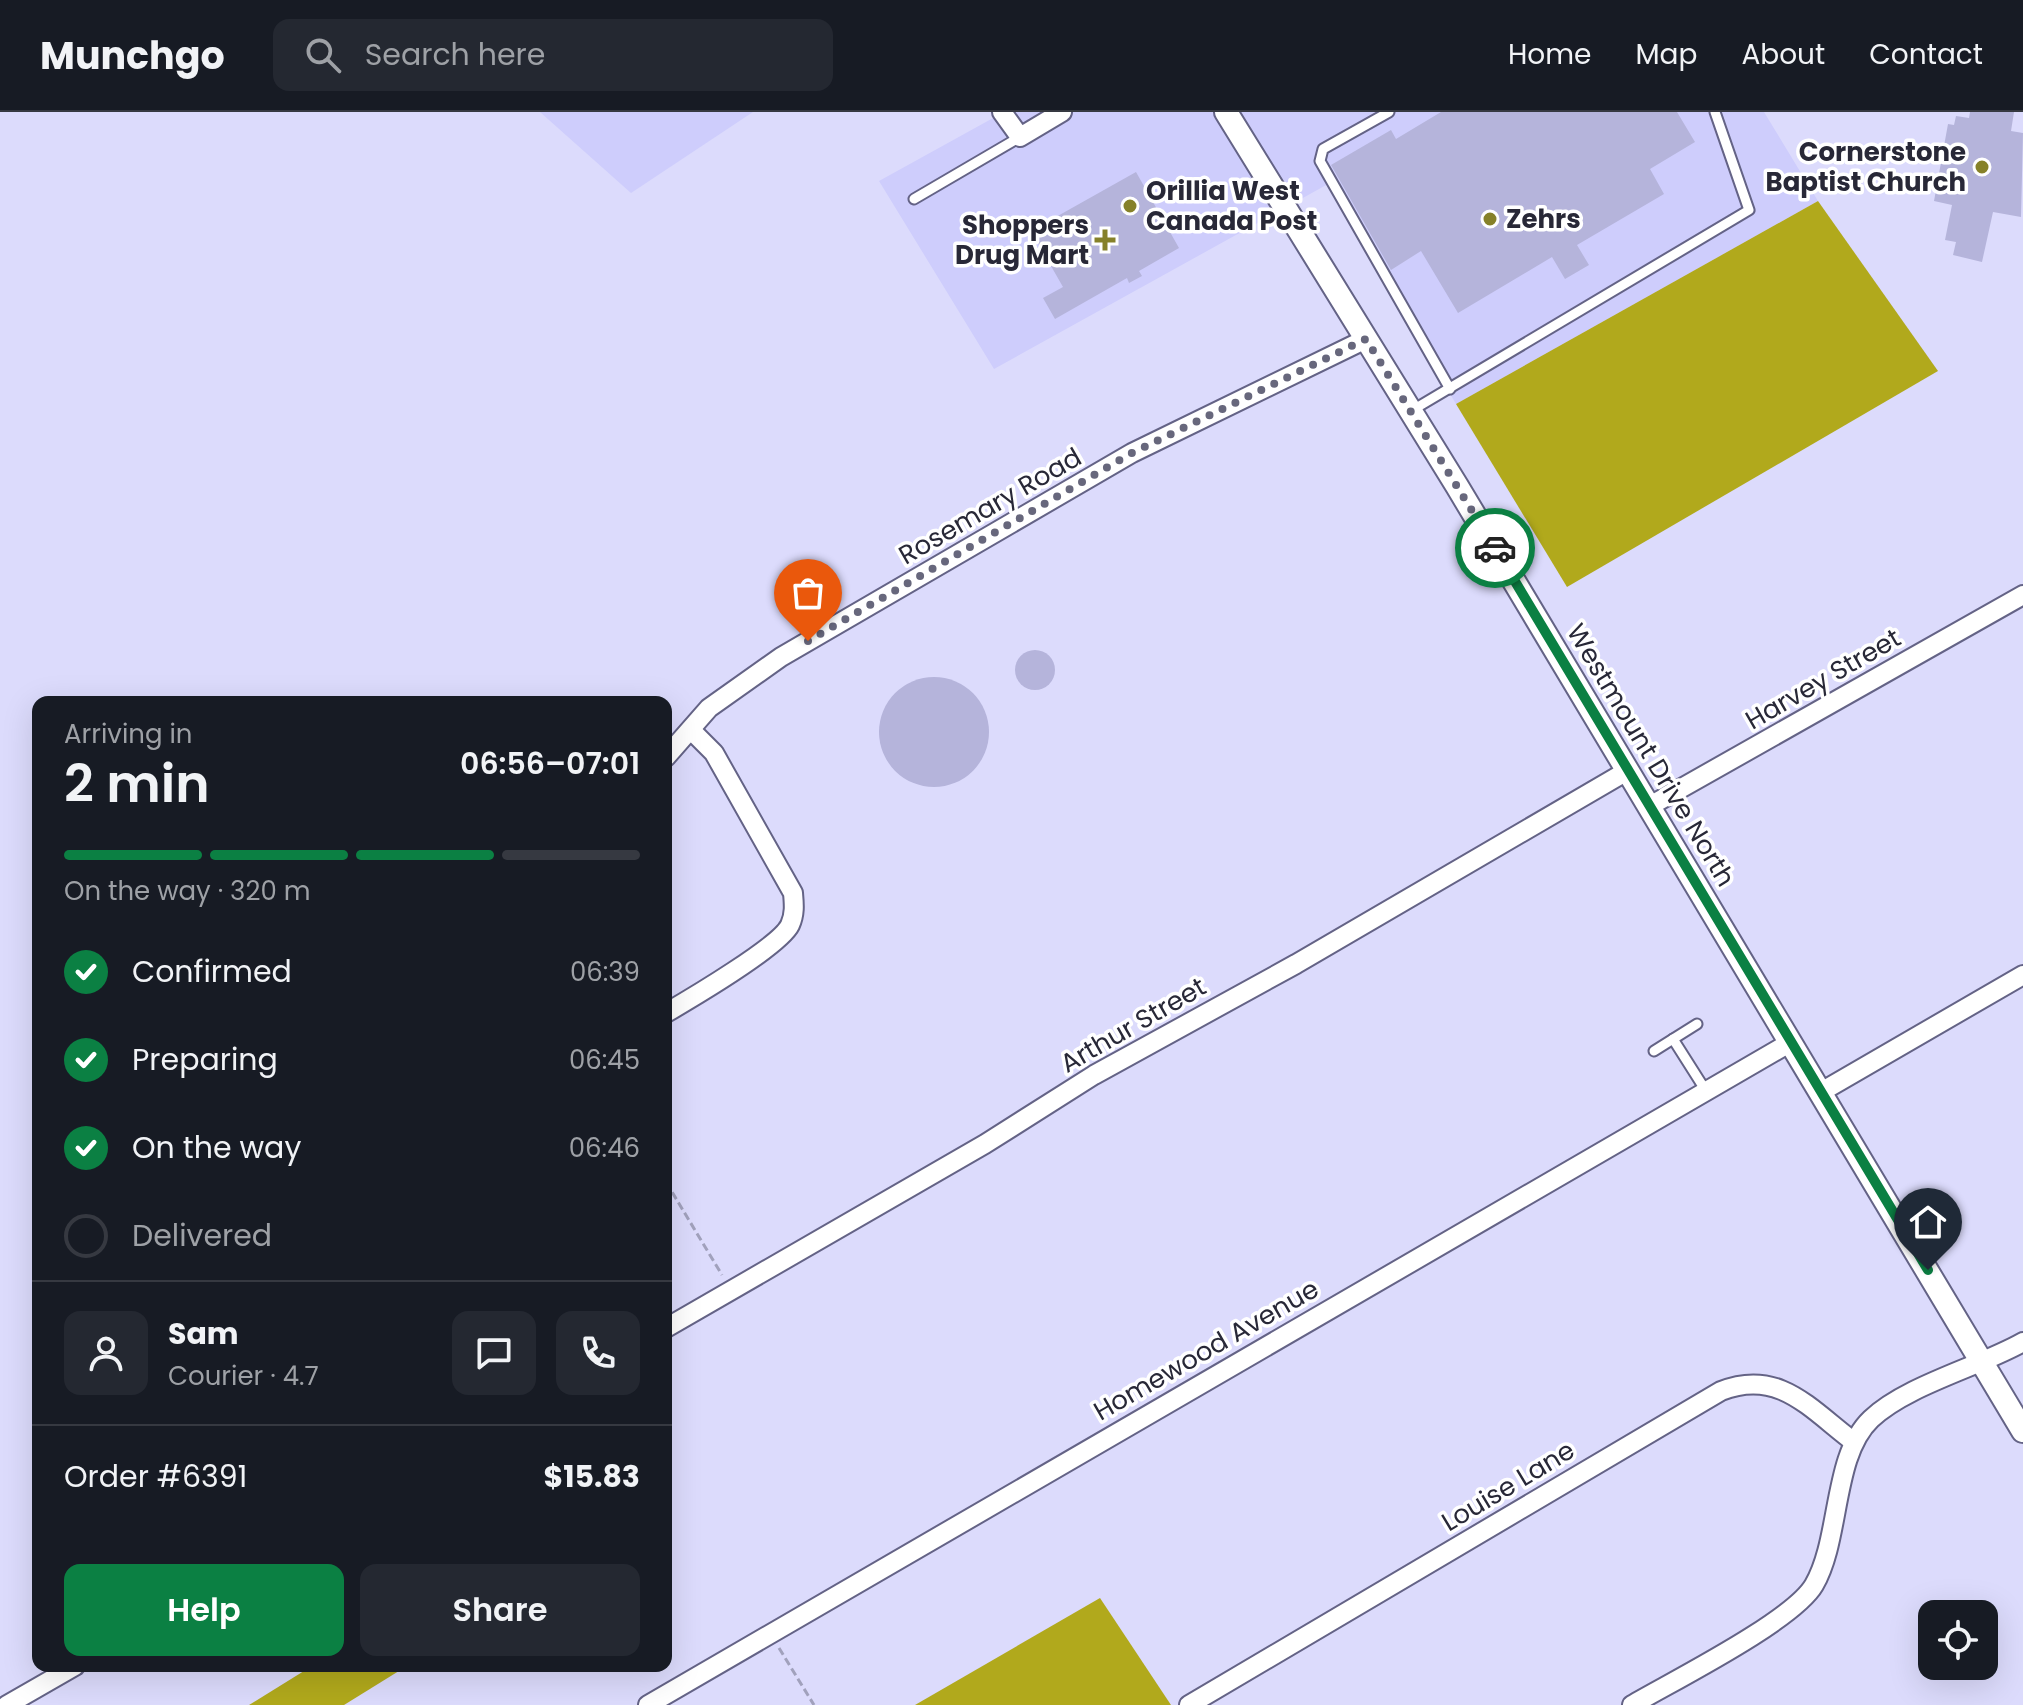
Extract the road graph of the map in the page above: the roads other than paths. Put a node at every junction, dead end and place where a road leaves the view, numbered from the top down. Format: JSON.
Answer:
{"nodes":[{"id":1,"x":1002,"y":112,"type":"edge"},
{"id":2,"x":1062,"y":112,"type":"edge"},
{"id":3,"x":1226,"y":112,"type":"edge"},
{"id":4,"x":1389,"y":112,"type":"edge"},
{"id":5,"x":1715,"y":112,"type":"edge"},
{"id":6,"x":1020,"y":137,"type":"junction"},
{"id":7,"x":914,"y":199,"type":"dead end"},
{"id":8,"x":1366,"y":339,"type":"junction"},
{"id":9,"x":1450,"y":389,"type":"junction"},
{"id":10,"x":1411,"y":411,"type":"junction"},
{"id":11,"x":2023,"y":595,"type":"edge"},
{"id":12,"x":692,"y":731,"type":"junction"},
{"id":13,"x":672,"y":751,"type":"edge"},
{"id":14,"x":1627,"y":771,"type":"junction"},
{"id":15,"x":1648,"y":807,"type":"junction"},
{"id":16,"x":2023,"y":975,"type":"edge"},
{"id":17,"x":672,"y":1010,"type":"edge"},
{"id":18,"x":1697,"y":1024,"type":"dead end"},
{"id":19,"x":1673,"y":1039,"type":"junction"},
{"id":20,"x":1791,"y":1042,"type":"junction"},
{"id":21,"x":1654,"y":1051,"type":"dead end"},
{"id":22,"x":1706,"y":1091,"type":"junction"},
{"id":23,"x":1821,"y":1092,"type":"junction"},
{"id":24,"x":672,"y":1325,"type":"edge"},
{"id":25,"x":2023,"y":1342,"type":"edge"},
{"id":26,"x":1982,"y":1363,"type":"junction"},
{"id":27,"x":2023,"y":1431,"type":"edge"},
{"id":28,"x":1854,"y":1442,"type":"junction"},
{"id":29,"x":65,"y":1672,"type":"edge"},
{"id":30,"x":7,"y":1705,"type":"edge"},
{"id":31,"x":648,"y":1705,"type":"edge"},
{"id":32,"x":1189,"y":1705,"type":"edge"},
{"id":33,"x":1632,"y":1705,"type":"edge"}],
"edges":[{"from":1,"to":6,"type":"street"},
{"from":2,"to":6,"type":"street"},
{"from":3,"to":8,"type":"street","name":"Westmount Drive North"},
{"from":4,"to":9,"type":"lane"},
{"from":5,"to":9,"type":"lane"},
{"from":6,"to":7,"type":"lane"},
{"from":8,"to":10,"type":"street","name":"Westmount Drive North"},
{"from":8,"to":12,"type":"street","name":"Rosemary Road"},
{"from":9,"to":10,"type":"lane"},
{"from":10,"to":14,"type":"street","name":"Westmount Drive North"},
{"from":11,"to":15,"type":"street","name":"Harvey Street"},
{"from":12,"to":13,"type":"street","name":"Rosemary Road"},
{"from":12,"to":17,"type":"street"},
{"from":14,"to":15,"type":"street","name":"Westmount Drive North"},
{"from":14,"to":24,"type":"street","name":"Arthur Street"},
{"from":15,"to":20,"type":"street","name":"Westmount Drive North"},
{"from":16,"to":23,"type":"street"},
{"from":18,"to":19,"type":"lane"},
{"from":19,"to":21,"type":"lane"},
{"from":19,"to":22,"type":"lane"},
{"from":20,"to":22,"type":"street","name":"Homewood Avenue"},
{"from":20,"to":23,"type":"street","name":"Westmount Drive North"},
{"from":22,"to":31,"type":"street","name":"Homewood Avenue"},
{"from":23,"to":26,"type":"street","name":"Westmount Drive North"},
{"from":25,"to":26,"type":"street"},
{"from":26,"to":27,"type":"street","name":"Westmount Drive North"},
{"from":26,"to":28,"type":"street"},
{"from":28,"to":32,"type":"street","name":"Louise Lane"},
{"from":28,"to":33,"type":"street"},
{"from":29,"to":30,"type":"street"}]}
